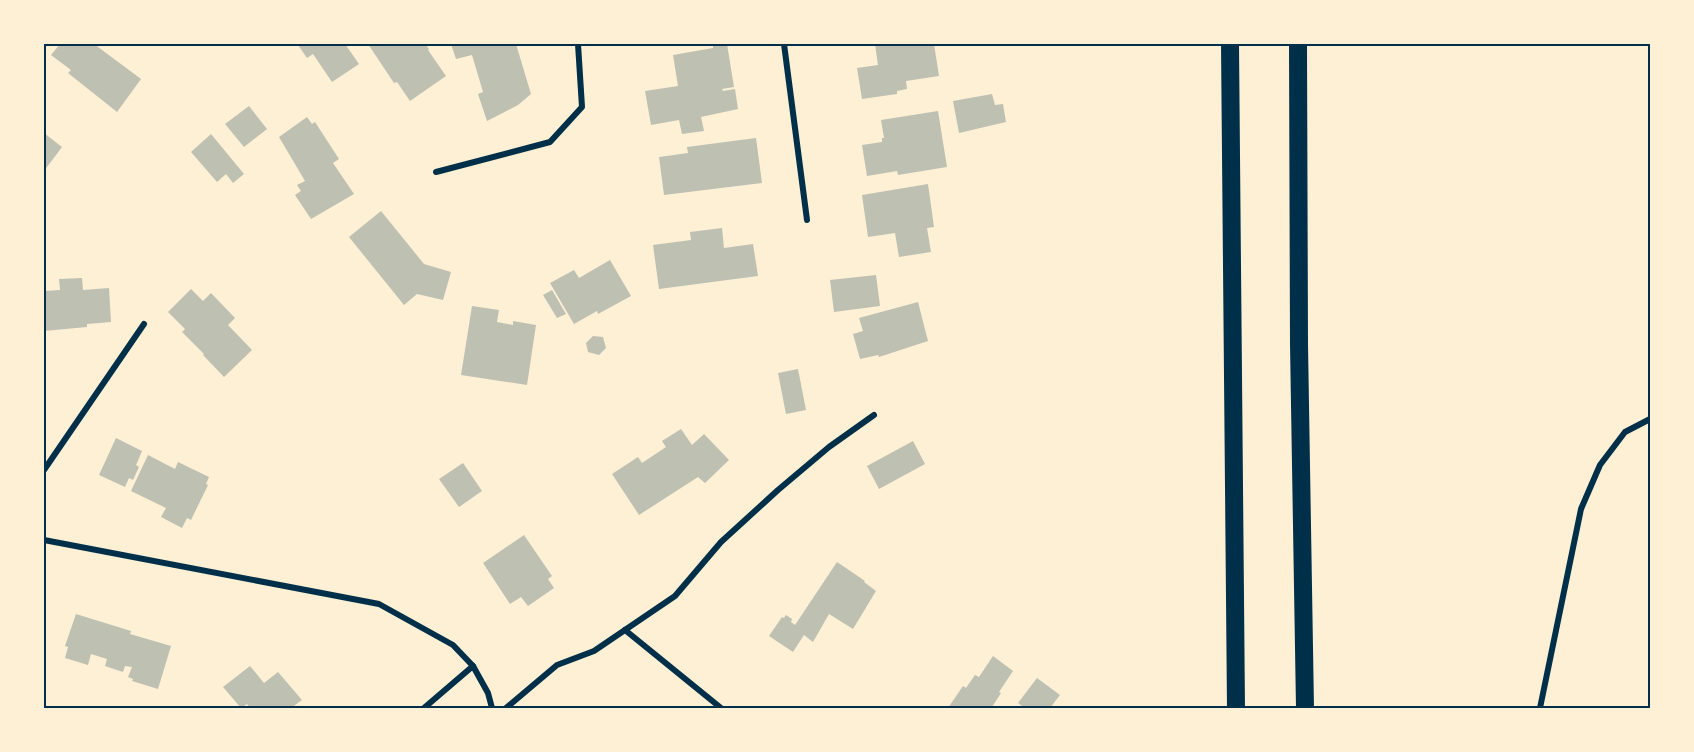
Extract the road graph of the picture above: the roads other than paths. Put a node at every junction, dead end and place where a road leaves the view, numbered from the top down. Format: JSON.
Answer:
{"nodes":[{"id":1,"x":578,"y":44,"type":"edge"},
{"id":2,"x":783,"y":44,"type":"edge"},
{"id":3,"x":1230,"y":44,"type":"edge"},
{"id":4,"x":1298,"y":44,"type":"edge"},
{"id":5,"x":436,"y":172,"type":"dead end"},
{"id":6,"x":807,"y":220,"type":"dead end"},
{"id":7,"x":144,"y":324,"type":"dead end"},
{"id":8,"x":874,"y":416,"type":"dead end"},
{"id":9,"x":1650,"y":419,"type":"edge"},
{"id":10,"x":44,"y":470,"type":"edge"},
{"id":11,"x":44,"y":540,"type":"edge"},
{"id":12,"x":625,"y":630,"type":"junction"},
{"id":13,"x":472,"y":666,"type":"junction"},
{"id":14,"x":424,"y":708,"type":"edge"},
{"id":15,"x":492,"y":708,"type":"edge"},
{"id":16,"x":506,"y":708,"type":"edge"},
{"id":17,"x":721,"y":708,"type":"edge"},
{"id":18,"x":1236,"y":708,"type":"edge"},
{"id":19,"x":1305,"y":708,"type":"edge"},
{"id":20,"x":1540,"y":708,"type":"edge"}],
"edges":[{"from":1,"to":5,"type":"street"},
{"from":2,"to":6,"type":"street"},
{"from":3,"to":18,"type":"highway"},
{"from":4,"to":19,"type":"highway"},
{"from":7,"to":10,"type":"street"},
{"from":8,"to":12,"type":"street"},
{"from":9,"to":20,"type":"street"},
{"from":11,"to":13,"type":"street"},
{"from":12,"to":16,"type":"street"},
{"from":12,"to":17,"type":"street"},
{"from":13,"to":14,"type":"street"},
{"from":13,"to":15,"type":"street"}]}
